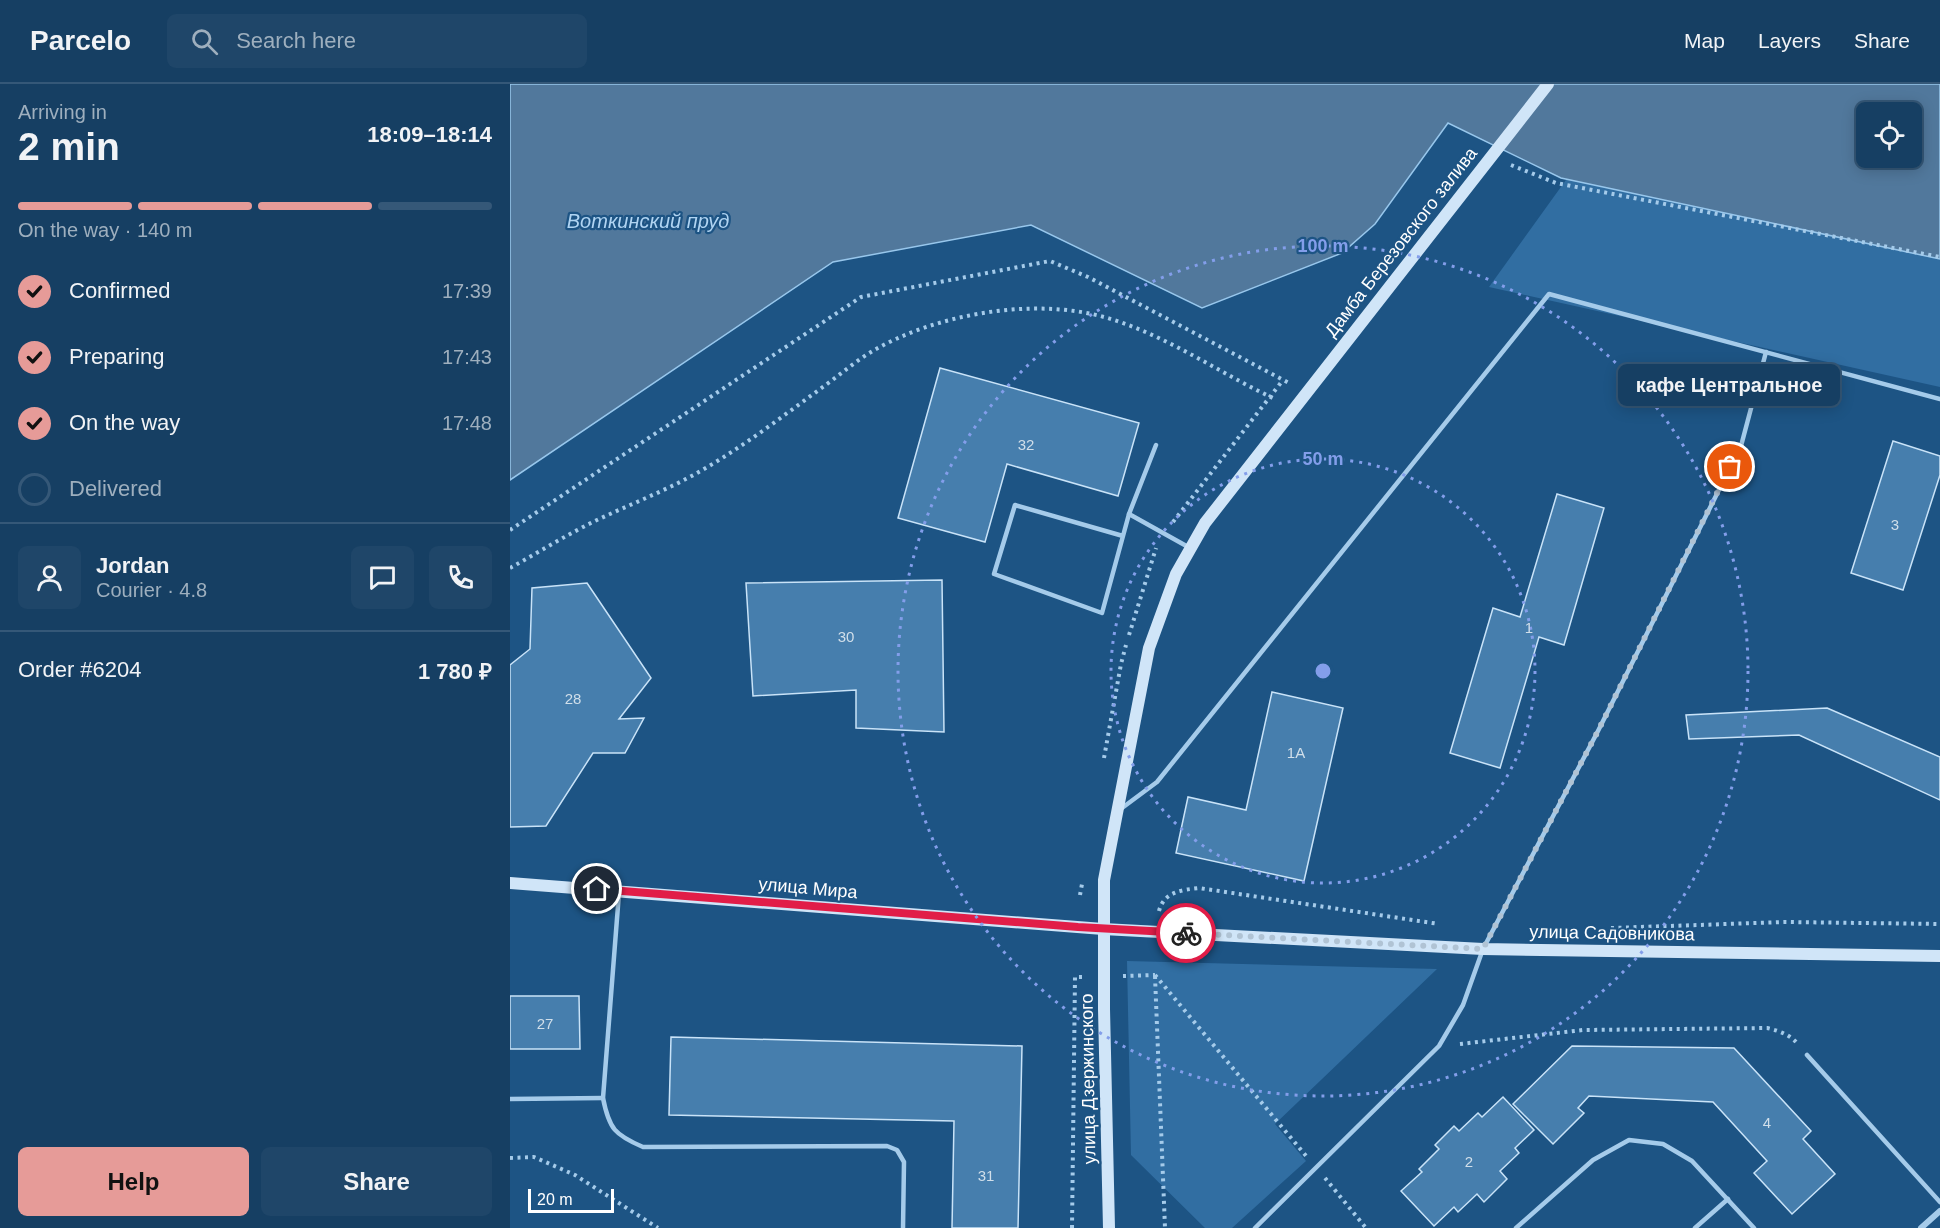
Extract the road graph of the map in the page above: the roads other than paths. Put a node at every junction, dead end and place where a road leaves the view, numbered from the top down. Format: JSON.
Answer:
{"nodes":[{"id":1,"x":1548,"y":84,"type":"edge"},
{"id":2,"x":1766,"y":352,"type":"junction"},
{"id":3,"x":1940,"y":399,"type":"edge"},
{"id":4,"x":1156,"y":445,"type":"dead end"},
{"id":5,"x":1129,"y":514,"type":"junction"},
{"id":6,"x":1123,"y":536,"type":"junction"},
{"id":7,"x":1190,"y":548,"type":"junction"},
{"id":8,"x":1116,"y":812,"type":"junction"},
{"id":9,"x":510,"y":883,"type":"edge"},
{"id":10,"x":619,"y":890,"type":"junction"},
{"id":11,"x":1103,"y":929,"type":"junction"},
{"id":12,"x":1483,"y":949,"type":"junction"},
{"id":13,"x":1940,"y":956,"type":"edge"},
{"id":14,"x":1807,"y":1055,"type":"road end"},
{"id":15,"x":603,"y":1098,"type":"junction"},
{"id":16,"x":510,"y":1099,"type":"edge"},
{"id":17,"x":1728,"y":1199,"type":"junction"},
{"id":18,"x":1940,"y":1202,"type":"edge"},
{"id":19,"x":1940,"y":1211,"type":"edge"},
{"id":20,"x":903,"y":1228,"type":"edge"},
{"id":21,"x":1109,"y":1228,"type":"edge"},
{"id":22,"x":1255,"y":1228,"type":"edge"},
{"id":23,"x":1516,"y":1228,"type":"edge"},
{"id":24,"x":1695,"y":1228,"type":"edge"},
{"id":25,"x":1754,"y":1228,"type":"edge"},
{"id":26,"x":1921,"y":1228,"type":"edge"}],
"edges":[{"from":1,"to":7,"type":"main road","name":"Дамба Березовского залива"},
{"from":2,"to":3,"type":"lane"},
{"from":2,"to":8,"type":"lane"},
{"from":2,"to":12,"type":"lane"},
{"from":4,"to":5,"type":"lane"},
{"from":5,"to":6,"type":"lane"},
{"from":5,"to":7,"type":"lane"},
{"from":6,"to":6,"type":"lane"},
{"from":7,"to":8,"type":"main road","name":"улица Дзержинского"},
{"from":8,"to":11,"type":"main road","name":"улица Дзержинского"},
{"from":9,"to":10,"type":"main road","name":"улица Мира"},
{"from":10,"to":11,"type":"main road","name":"улица Мира"},
{"from":10,"to":15,"type":"lane"},
{"from":11,"to":12,"type":"main road","name":"улица Садовникова"},
{"from":11,"to":21,"type":"main road","name":"улица Дзержинского"},
{"from":12,"to":13,"type":"main road","name":"улица Садовникова"},
{"from":12,"to":22,"type":"lane"},
{"from":14,"to":18,"type":"lane"},
{"from":15,"to":16,"type":"lane"},
{"from":15,"to":20,"type":"lane"},
{"from":17,"to":23,"type":"lane"},
{"from":17,"to":24,"type":"lane"},
{"from":17,"to":25,"type":"lane"},
{"from":19,"to":26,"type":"street"}]}
